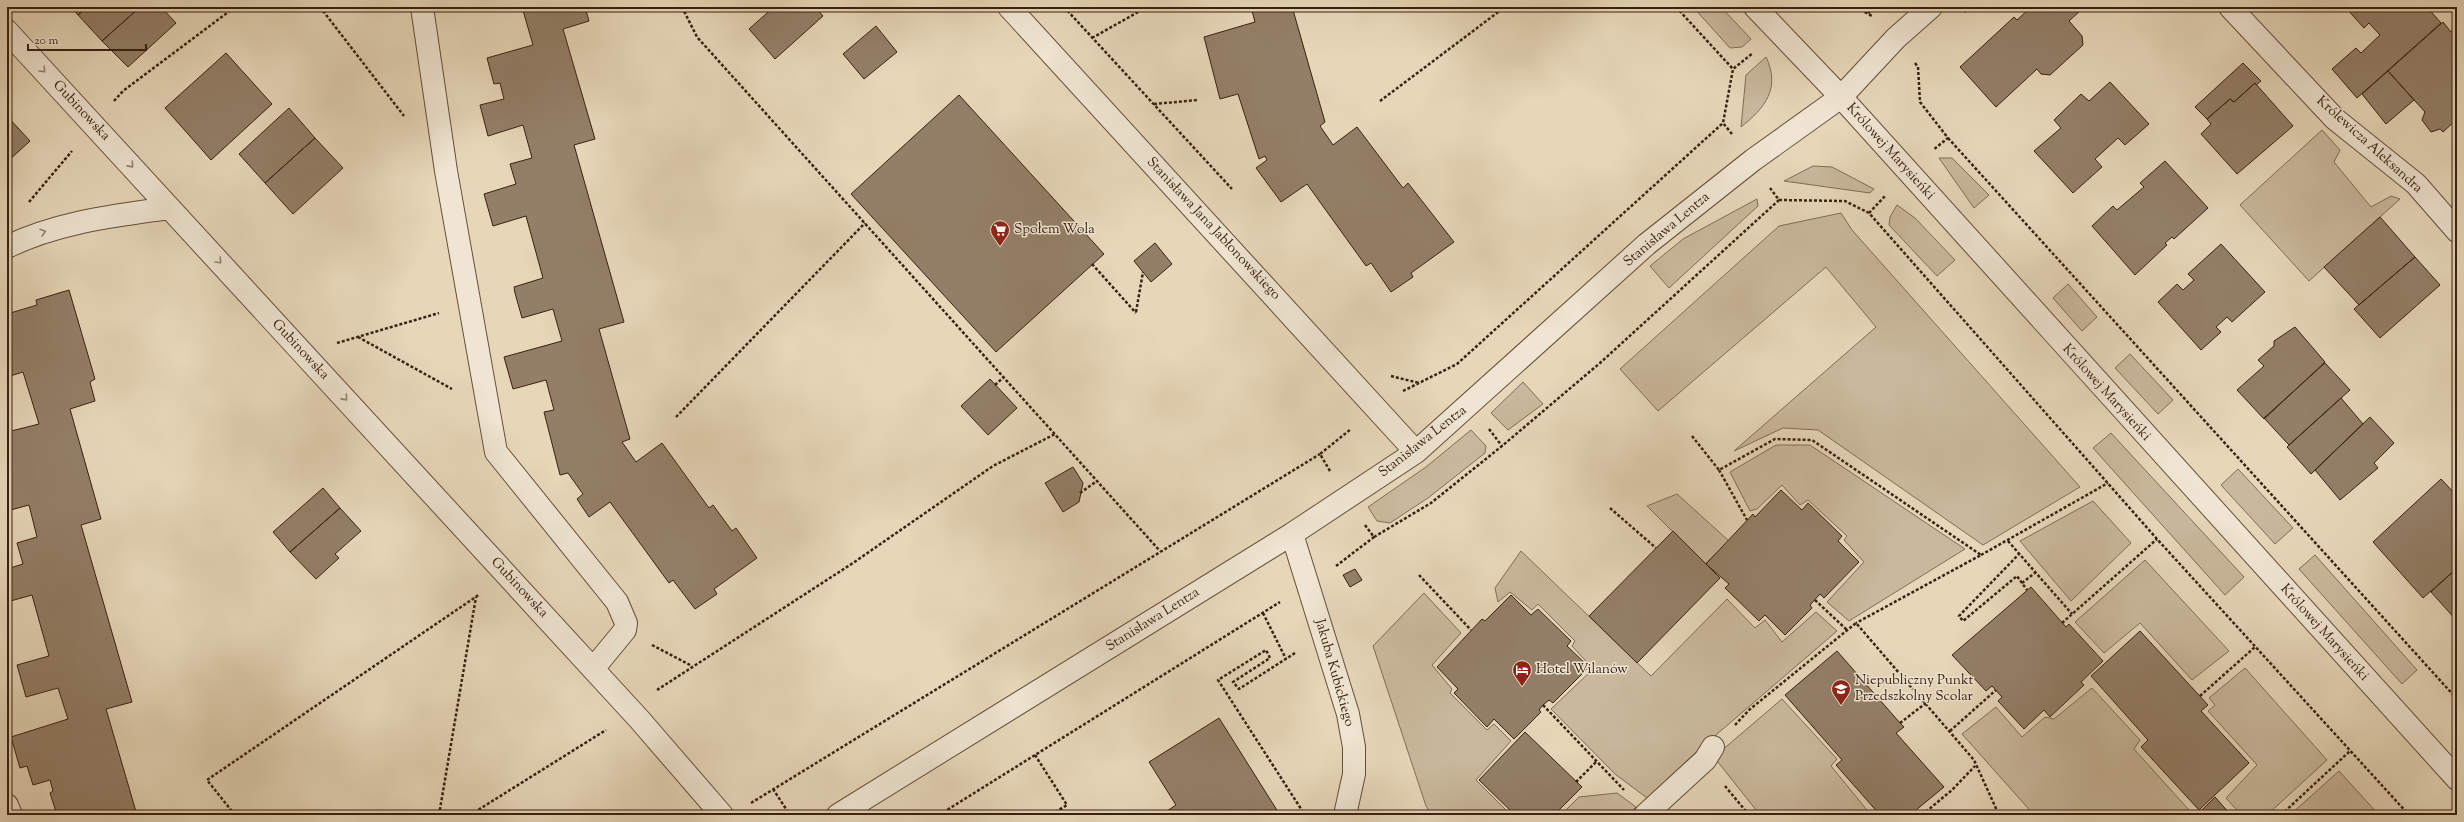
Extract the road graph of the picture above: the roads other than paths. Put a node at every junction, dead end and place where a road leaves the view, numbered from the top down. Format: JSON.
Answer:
{"nodes":[{"id":1,"x":422,"y":7,"type":"edge"},
{"id":2,"x":1009,"y":7,"type":"edge"},
{"id":3,"x":1755,"y":7,"type":"edge"},
{"id":4,"x":1931,"y":7,"type":"edge"},
{"id":5,"x":2230,"y":7,"type":"edge"},
{"id":6,"x":7,"y":30,"type":"edge"},
{"id":7,"x":1841,"y":97,"type":"junction"},
{"id":8,"x":169,"y":208,"type":"junction"},
{"id":9,"x":2457,"y":231,"type":"edge"},
{"id":10,"x":7,"y":247,"type":"edge"},
{"id":11,"x":1416,"y":452,"type":"junction"},
{"id":12,"x":1292,"y":534,"type":"junction"},
{"id":13,"x":593,"y":669,"type":"junction"},
{"id":14,"x":1713,"y":747,"type":"road end"},
{"id":15,"x":2457,"y":779,"type":"edge"},
{"id":16,"x":7,"y":805,"type":"edge"},
{"id":17,"x":1646,"y":813,"type":"edge"},
{"id":18,"x":11,"y":815,"type":"edge"},
{"id":19,"x":722,"y":815,"type":"edge"},
{"id":20,"x":838,"y":815,"type":"edge"},
{"id":21,"x":1345,"y":815,"type":"edge"}],
"edges":[{"from":1,"to":13,"type":"street"},
{"from":2,"to":11,"type":"street","name":"Stanisława Jana Jabłonowskiego"},
{"from":3,"to":7,"type":"street","name":"Królowej Marysieńki"},
{"from":4,"to":7,"type":"street","name":"Stanisława Lentza"},
{"from":5,"to":9,"type":"street","name":"Królewicza Aleksandra"},
{"from":6,"to":8,"type":"street","name":"Gubinowska","one_way":true},
{"from":7,"to":11,"type":"street","name":"Stanisława Lentza"},
{"from":7,"to":15,"type":"street","name":"Królowej Marysieńki"},
{"from":10,"to":8,"type":"street","one_way":true},
{"from":8,"to":13,"type":"street","name":"Gubinowska","one_way":true},
{"from":11,"to":12,"type":"street","name":"Stanisława Lentza"},
{"from":12,"to":20,"type":"street","name":"Stanisława Lentza"},
{"from":12,"to":21,"type":"street","name":"Jakuba Kubickiego"},
{"from":13,"to":19,"type":"street","name":"Gubinowska"},
{"from":14,"to":17,"type":"street"},
{"from":16,"to":18,"type":"street"}]}
